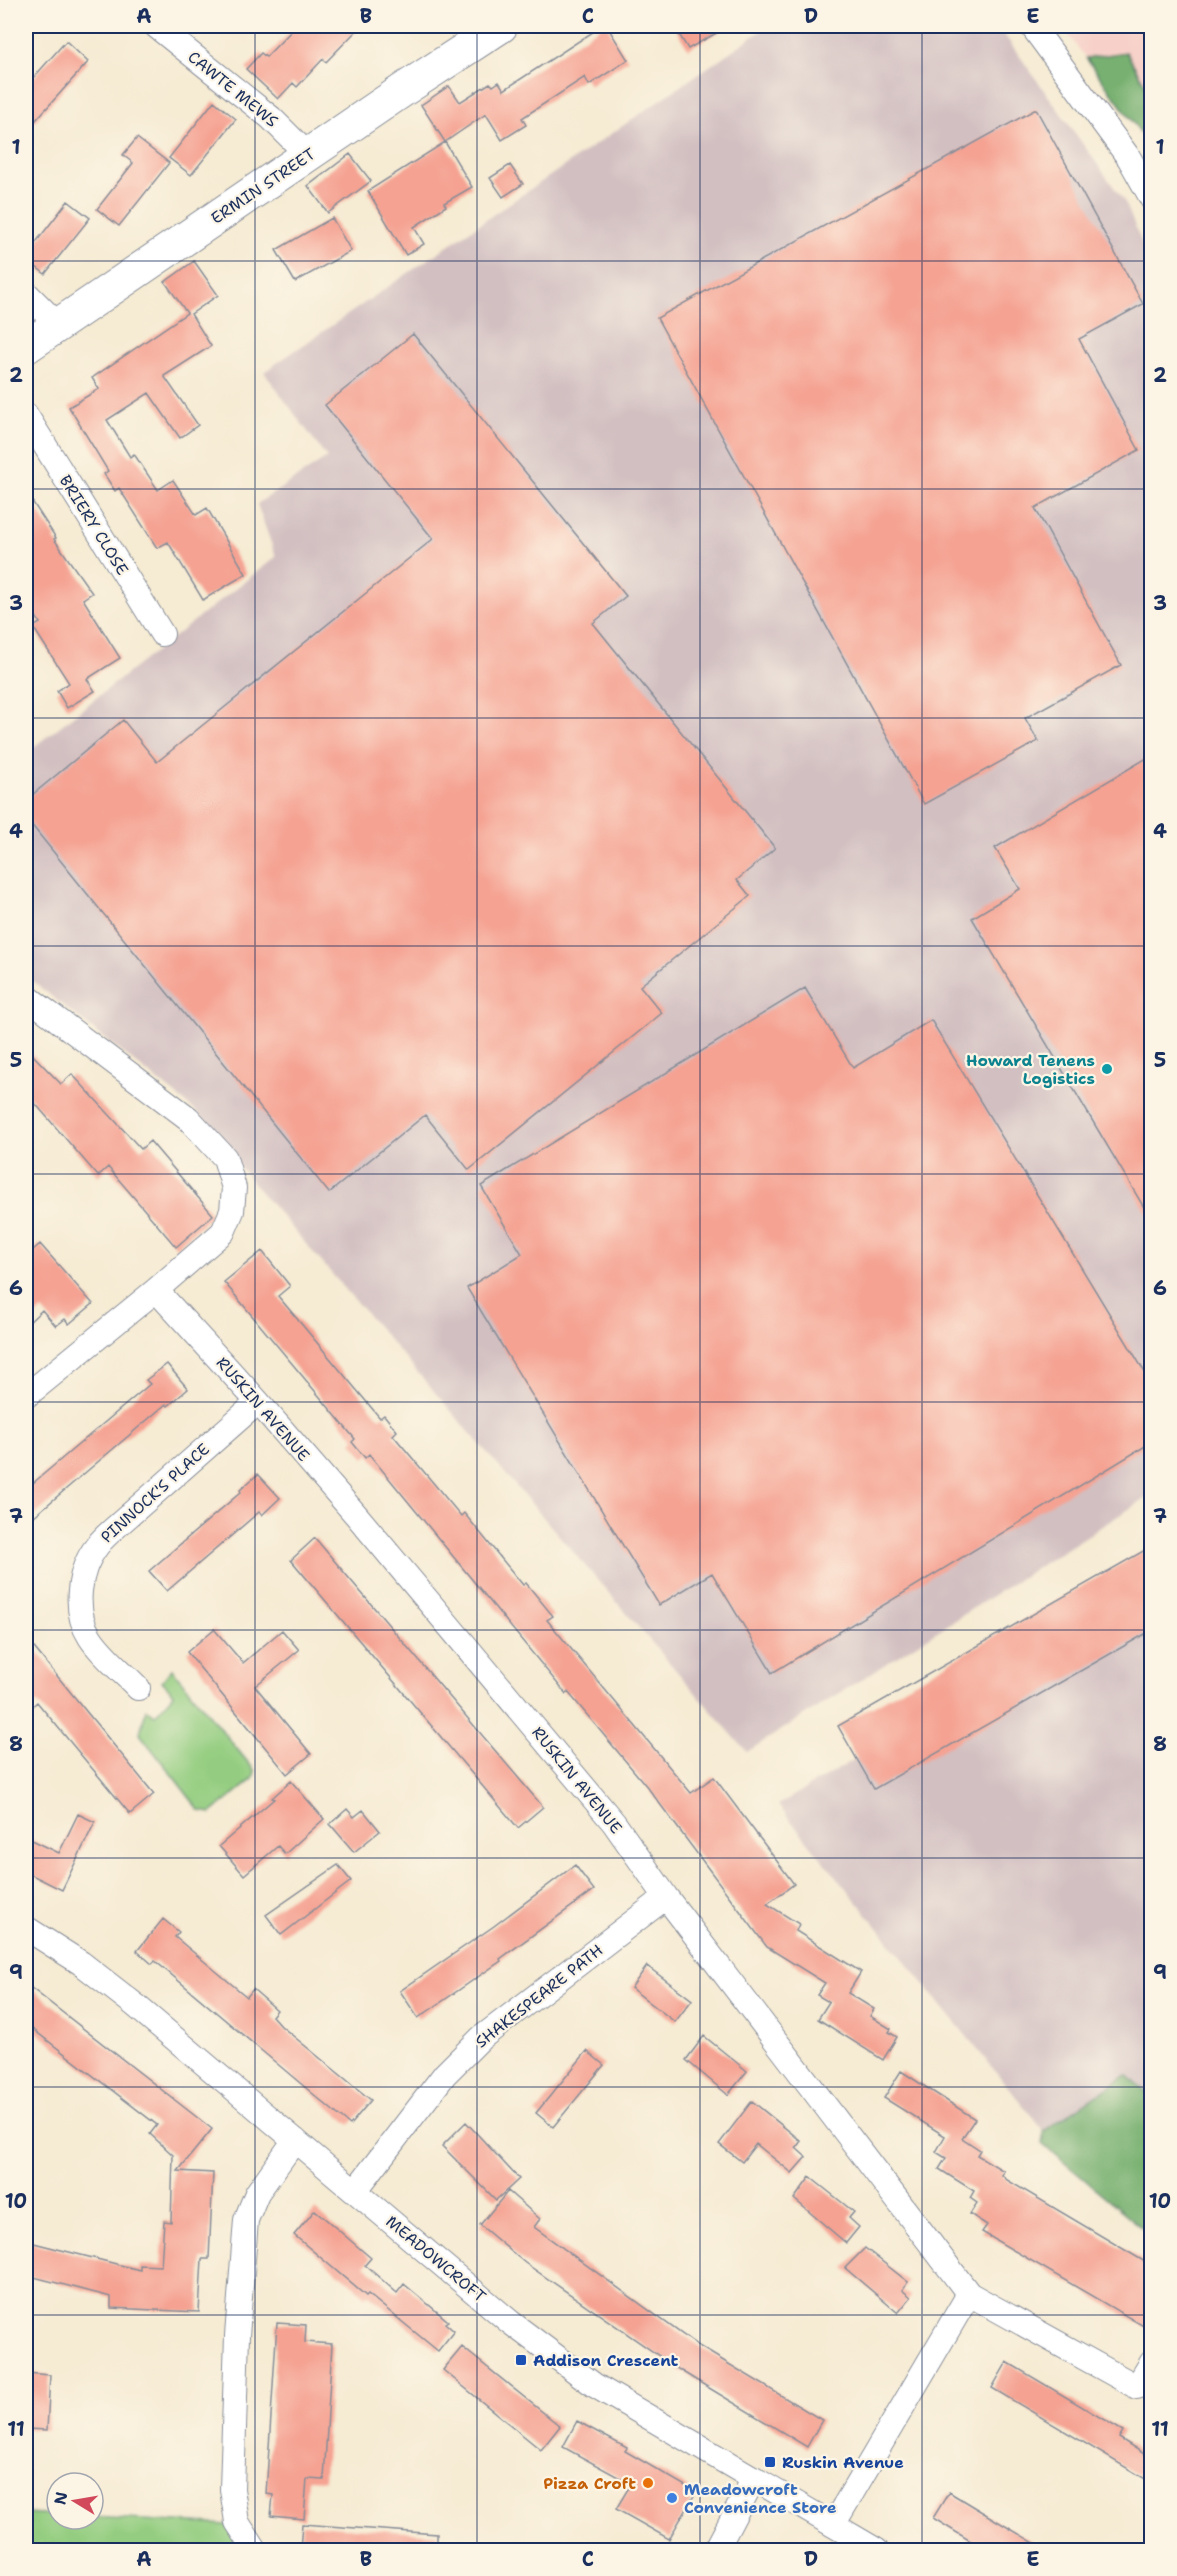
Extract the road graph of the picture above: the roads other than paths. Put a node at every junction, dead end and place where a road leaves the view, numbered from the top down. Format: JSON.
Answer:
{"nodes":[{"id":1,"x":156,"y":26,"type":"edge"},
{"id":2,"x":501,"y":26,"type":"edge"},
{"id":3,"x":1032,"y":26,"type":"edge"},
{"id":4,"x":308,"y":155,"type":"junction"},
{"id":5,"x":1152,"y":199,"type":"edge"},
{"id":6,"x":26,"y":293,"type":"edge"},
{"id":7,"x":59,"y":326,"type":"junction"},
{"id":8,"x":26,"y":347,"type":"edge"},
{"id":9,"x":26,"y":415,"type":"edge"},
{"id":10,"x":162,"y":634,"type":"dead end"},
{"id":11,"x":26,"y":996,"type":"edge"},
{"id":12,"x":156,"y":1290,"type":"junction"},
{"id":13,"x":26,"y":1396,"type":"edge"},
{"id":14,"x":258,"y":1402,"type":"junction"},
{"id":15,"x":138,"y":1688,"type":"dead end"},
{"id":16,"x":666,"y":1897,"type":"junction"},
{"id":17,"x":26,"y":1928,"type":"edge"},
{"id":18,"x":295,"y":2140,"type":"junction"},
{"id":19,"x":355,"y":2191,"type":"junction"},
{"id":20,"x":969,"y":2294,"type":"junction"},
{"id":21,"x":1152,"y":2362,"type":"edge"},
{"id":22,"x":754,"y":2478,"type":"junction"},
{"id":23,"x":833,"y":2525,"type":"junction"},
{"id":24,"x":255,"y":2550,"type":"edge"},
{"id":25,"x":716,"y":2550,"type":"edge"},
{"id":26,"x":876,"y":2550,"type":"edge"}],
"edges":[{"from":1,"to":4,"type":"street","name":"CAWTE MEWS"},
{"from":2,"to":4,"type":"main road","name":"ERMIN STREET"},
{"from":3,"to":5,"type":"street"},
{"from":4,"to":7,"type":"main road","name":"ERMIN STREET"},
{"from":6,"to":7,"type":"street"},
{"from":7,"to":8,"type":"main road","name":"ERMIN STREET"},
{"from":9,"to":10,"type":"street","name":"BRIERY CLOSE"},
{"from":11,"to":12,"type":"street"},
{"from":12,"to":13,"type":"street"},
{"from":12,"to":14,"type":"street","name":"RUSKIN AVENUE"},
{"from":14,"to":15,"type":"street","name":"PINNOCK'S PLACE"},
{"from":14,"to":16,"type":"street","name":"RUSKIN AVENUE"},
{"from":16,"to":19,"type":"street","name":"SHAKESPEARE PATH"},
{"from":16,"to":20,"type":"street","name":"RUSKIN AVENUE"},
{"from":17,"to":18,"type":"street","name":"MEADOWCROFT"},
{"from":18,"to":19,"type":"street","name":"MEADOWCROFT"},
{"from":18,"to":24,"type":"street"},
{"from":19,"to":22,"type":"street","name":"MEADOWCROFT"},
{"from":20,"to":21,"type":"street","name":"RUSKIN AVENUE"},
{"from":20,"to":23,"type":"street"},
{"from":22,"to":23,"type":"street","name":"MEADOWCROFT"},
{"from":22,"to":25,"type":"street"},
{"from":23,"to":26,"type":"street","name":"MEADOWCROFT"}]}
